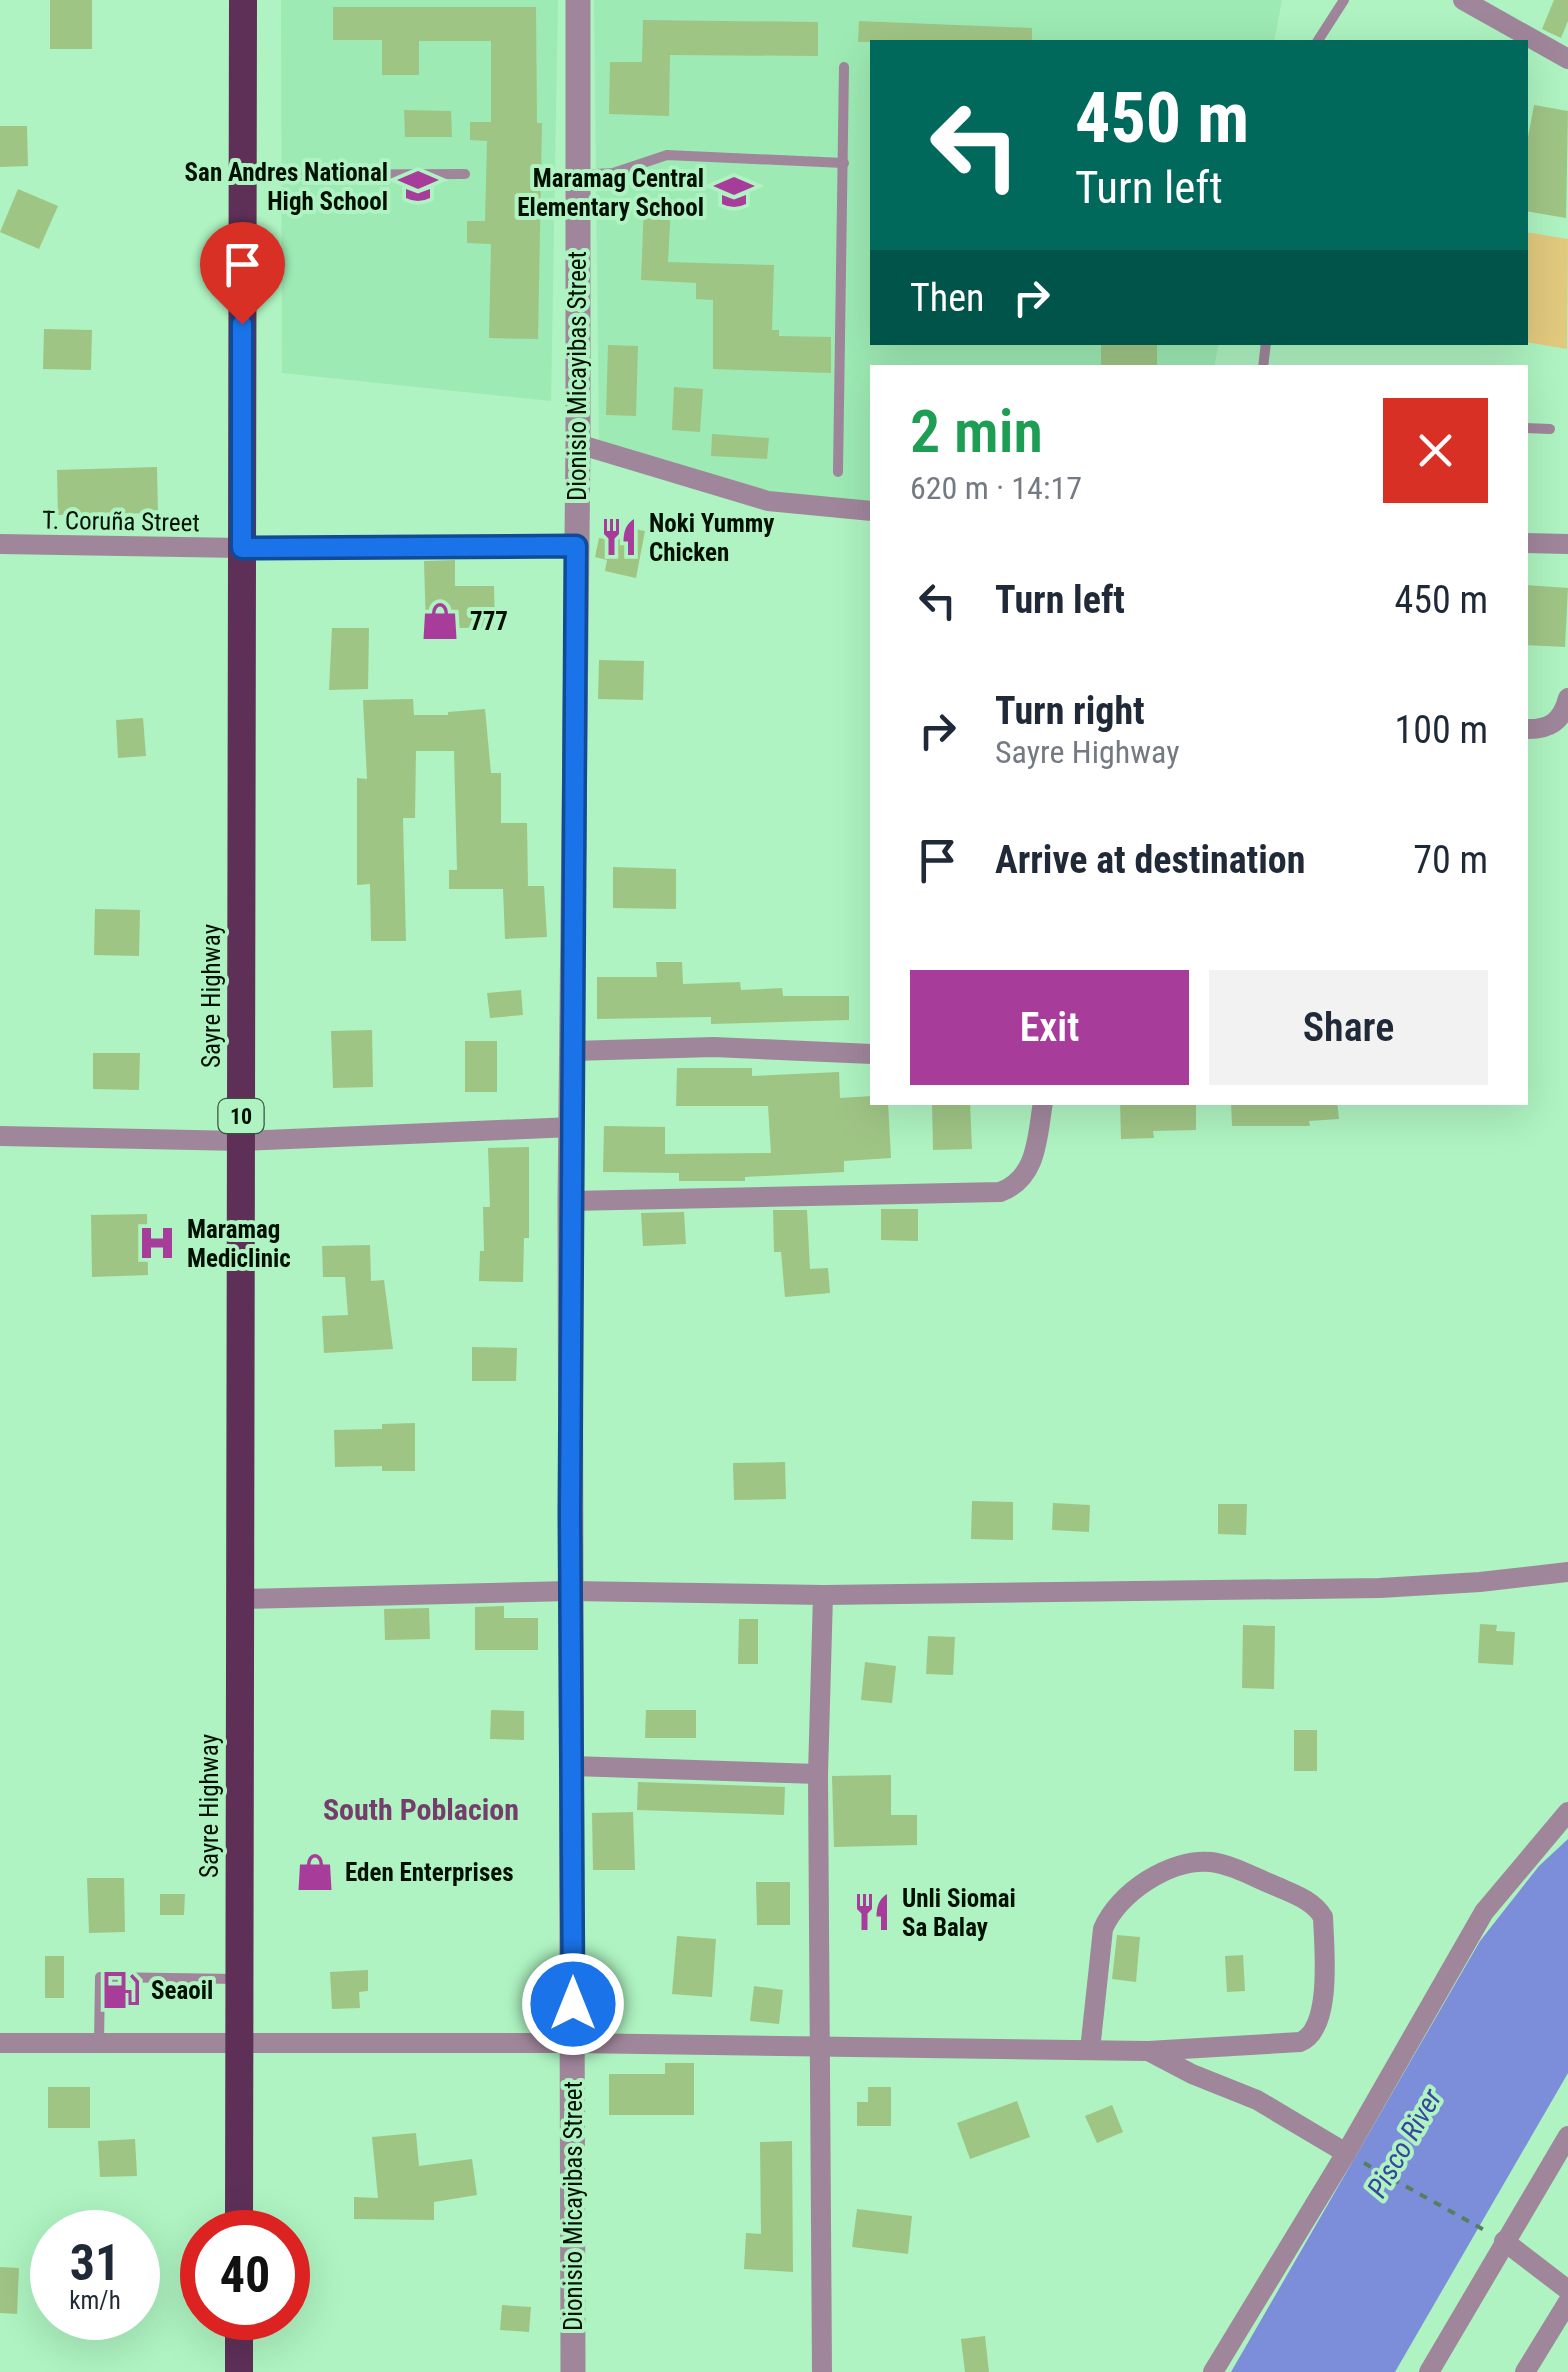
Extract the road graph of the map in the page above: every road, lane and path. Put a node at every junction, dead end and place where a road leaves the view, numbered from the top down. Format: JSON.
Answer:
{"nodes":[{"id":1,"x":243,"y":0,"type":"edge"},
{"id":2,"x":578,"y":0,"type":"edge"},
{"id":3,"x":1344,"y":0,"type":"edge"},
{"id":4,"x":1463,"y":0,"type":"edge"},
{"id":5,"x":1318,"y":40,"type":"edge"},
{"id":6,"x":1568,"y":59,"type":"edge"},
{"id":7,"x":844,"y":67,"type":"dead end"},
{"id":8,"x":844,"y":163,"type":"junction"},
{"id":9,"x":464,"y":174,"type":"dead end"},
{"id":10,"x":242,"y":175,"type":"junction"},
{"id":11,"x":578,"y":175,"type":"junction"},
{"id":12,"x":1528,"y":428,"type":"edge"},
{"id":13,"x":1550,"y":430,"type":"dead end"},
{"id":14,"x":578,"y":444,"type":"junction"},
{"id":15,"x":838,"y":472,"type":"dead end"},
{"id":16,"x":870,"y":511,"type":"edge"},
{"id":17,"x":1528,"y":543,"type":"edge"},
{"id":18,"x":0,"y":544,"type":"edge"},
{"id":19,"x":1568,"y":544,"type":"edge"},
{"id":20,"x":576,"y":546,"type":"junction"},
{"id":21,"x":242,"y":548,"type":"junction"},
{"id":22,"x":1568,"y":698,"type":"edge"},
{"id":23,"x":1528,"y":729,"type":"edge"},
{"id":24,"x":572,"y":1051,"type":"junction"},
{"id":25,"x":870,"y":1054,"type":"edge"},
{"id":26,"x":1042,"y":1105,"type":"edge"},
{"id":27,"x":572,"y":1127,"type":"junction"},
{"id":28,"x":0,"y":1136,"type":"edge"},
{"id":29,"x":240,"y":1141,"type":"junction"},
{"id":30,"x":570,"y":1201,"type":"junction"},
{"id":31,"x":1568,"y":1572,"type":"edge"},
{"id":32,"x":570,"y":1591,"type":"junction"},
{"id":33,"x":823,"y":1595,"type":"junction"},
{"id":34,"x":239,"y":1599,"type":"junction"},
{"id":35,"x":572,"y":1766,"type":"junction"},
{"id":36,"x":818,"y":1774,"type":"junction"},
{"id":37,"x":1568,"y":1812,"type":"edge"},
{"id":38,"x":239,"y":1979,"type":"junction"},
{"id":39,"x":0,"y":2043,"type":"edge"},
{"id":40,"x":573,"y":2043,"type":"junction"},
{"id":41,"x":99,"y":2044,"type":"junction"},
{"id":42,"x":239,"y":2044,"type":"junction"},
{"id":43,"x":820,"y":2048,"type":"junction"},
{"id":44,"x":1090,"y":2050,"type":"junction"},
{"id":45,"x":1148,"y":2051,"type":"junction"},
{"id":46,"x":1568,"y":2136,"type":"edge"},
{"id":47,"x":1350,"y":2155,"type":"junction"},
{"id":48,"x":239,"y":2210,"type":"edge"},
{"id":49,"x":1500,"y":2239,"type":"junction"},
{"id":50,"x":1568,"y":2290,"type":"edge"},
{"id":51,"x":1568,"y":2302,"type":"edge"},
{"id":52,"x":239,"y":2340,"type":"edge"},
{"id":53,"x":239,"y":2372,"type":"edge"},
{"id":54,"x":573,"y":2372,"type":"edge"},
{"id":55,"x":822,"y":2372,"type":"edge"},
{"id":56,"x":1213,"y":2372,"type":"edge"},
{"id":57,"x":1429,"y":2372,"type":"edge"},
{"id":58,"x":1525,"y":2372,"type":"edge"}],
"edges":[{"from":1,"to":10,"type":"highway","name":"Sayre Highway","number":"10"},
{"from":2,"to":11,"type":"street","name":"Dionisio Micayibas Street"},
{"from":3,"to":5,"type":"lane"},
{"from":4,"to":6,"type":"street"},
{"from":7,"to":8,"type":"lane"},
{"from":8,"to":11,"type":"lane"},
{"from":8,"to":15,"type":"lane"},
{"from":9,"to":10,"type":"lane"},
{"from":10,"to":21,"type":"highway","name":"Sayre Highway","number":"10"},
{"from":11,"to":14,"type":"street","name":"Dionisio Micayibas Street"},
{"from":12,"to":13,"type":"lane"},
{"from":14,"to":16,"type":"street"},
{"from":14,"to":20,"type":"street","name":"Dionisio Micayibas Street"},
{"from":17,"to":19,"type":"street"},
{"from":18,"to":21,"type":"street","name":"T. Coruña Street"},
{"from":20,"to":21,"type":"street","name":"T. Coruña Street"},
{"from":20,"to":24,"type":"street","name":"Dionisio Micayibas Street"},
{"from":21,"to":29,"type":"highway","name":"Sayre Highway","number":"10"},
{"from":22,"to":23,"type":"street"},
{"from":24,"to":25,"type":"street"},
{"from":24,"to":27,"type":"street","name":"Dionisio Micayibas Street"},
{"from":26,"to":30,"type":"street"},
{"from":27,"to":29,"type":"street"},
{"from":27,"to":30,"type":"street","name":"Dionisio Micayibas Street"},
{"from":28,"to":29,"type":"street"},
{"from":29,"to":34,"type":"highway","name":"Sayre Highway","number":"10"},
{"from":30,"to":32,"type":"street","name":"Dionisio Micayibas Street"},
{"from":31,"to":33,"type":"street"},
{"from":32,"to":33,"type":"street"},
{"from":32,"to":34,"type":"street"},
{"from":32,"to":35,"type":"street","name":"Dionisio Micayibas Street"},
{"from":33,"to":36,"type":"street"},
{"from":34,"to":38,"type":"highway","name":"Sayre Highway","number":"10"},
{"from":35,"to":36,"type":"street"},
{"from":35,"to":40,"type":"street","name":"Dionisio Micayibas Street"},
{"from":36,"to":43,"type":"street"},
{"from":37,"to":47,"type":"street"},
{"from":38,"to":41,"type":"lane"},
{"from":38,"to":42,"type":"highway","name":"Sayre Highway","number":"10"},
{"from":39,"to":41,"type":"street"},
{"from":40,"to":42,"type":"street"},
{"from":40,"to":43,"type":"street"},
{"from":40,"to":54,"type":"street","name":"Dionisio Micayibas Street"},
{"from":41,"to":42,"type":"street"},
{"from":42,"to":48,"type":"highway","name":"Sayre Highway","number":"10"},
{"from":43,"to":44,"type":"street"},
{"from":43,"to":55,"type":"street"},
{"from":44,"to":45,"type":"street"},
{"from":44,"to":45,"type":"street"},
{"from":45,"to":47,"type":"street"},
{"from":46,"to":49,"type":"street"},
{"from":47,"to":49,"type":"path"},
{"from":47,"to":56,"type":"street"},
{"from":49,"to":50,"type":"street"},
{"from":49,"to":57,"type":"street"},
{"from":51,"to":58,"type":"street"},
{"from":52,"to":53,"type":"highway"}]}
